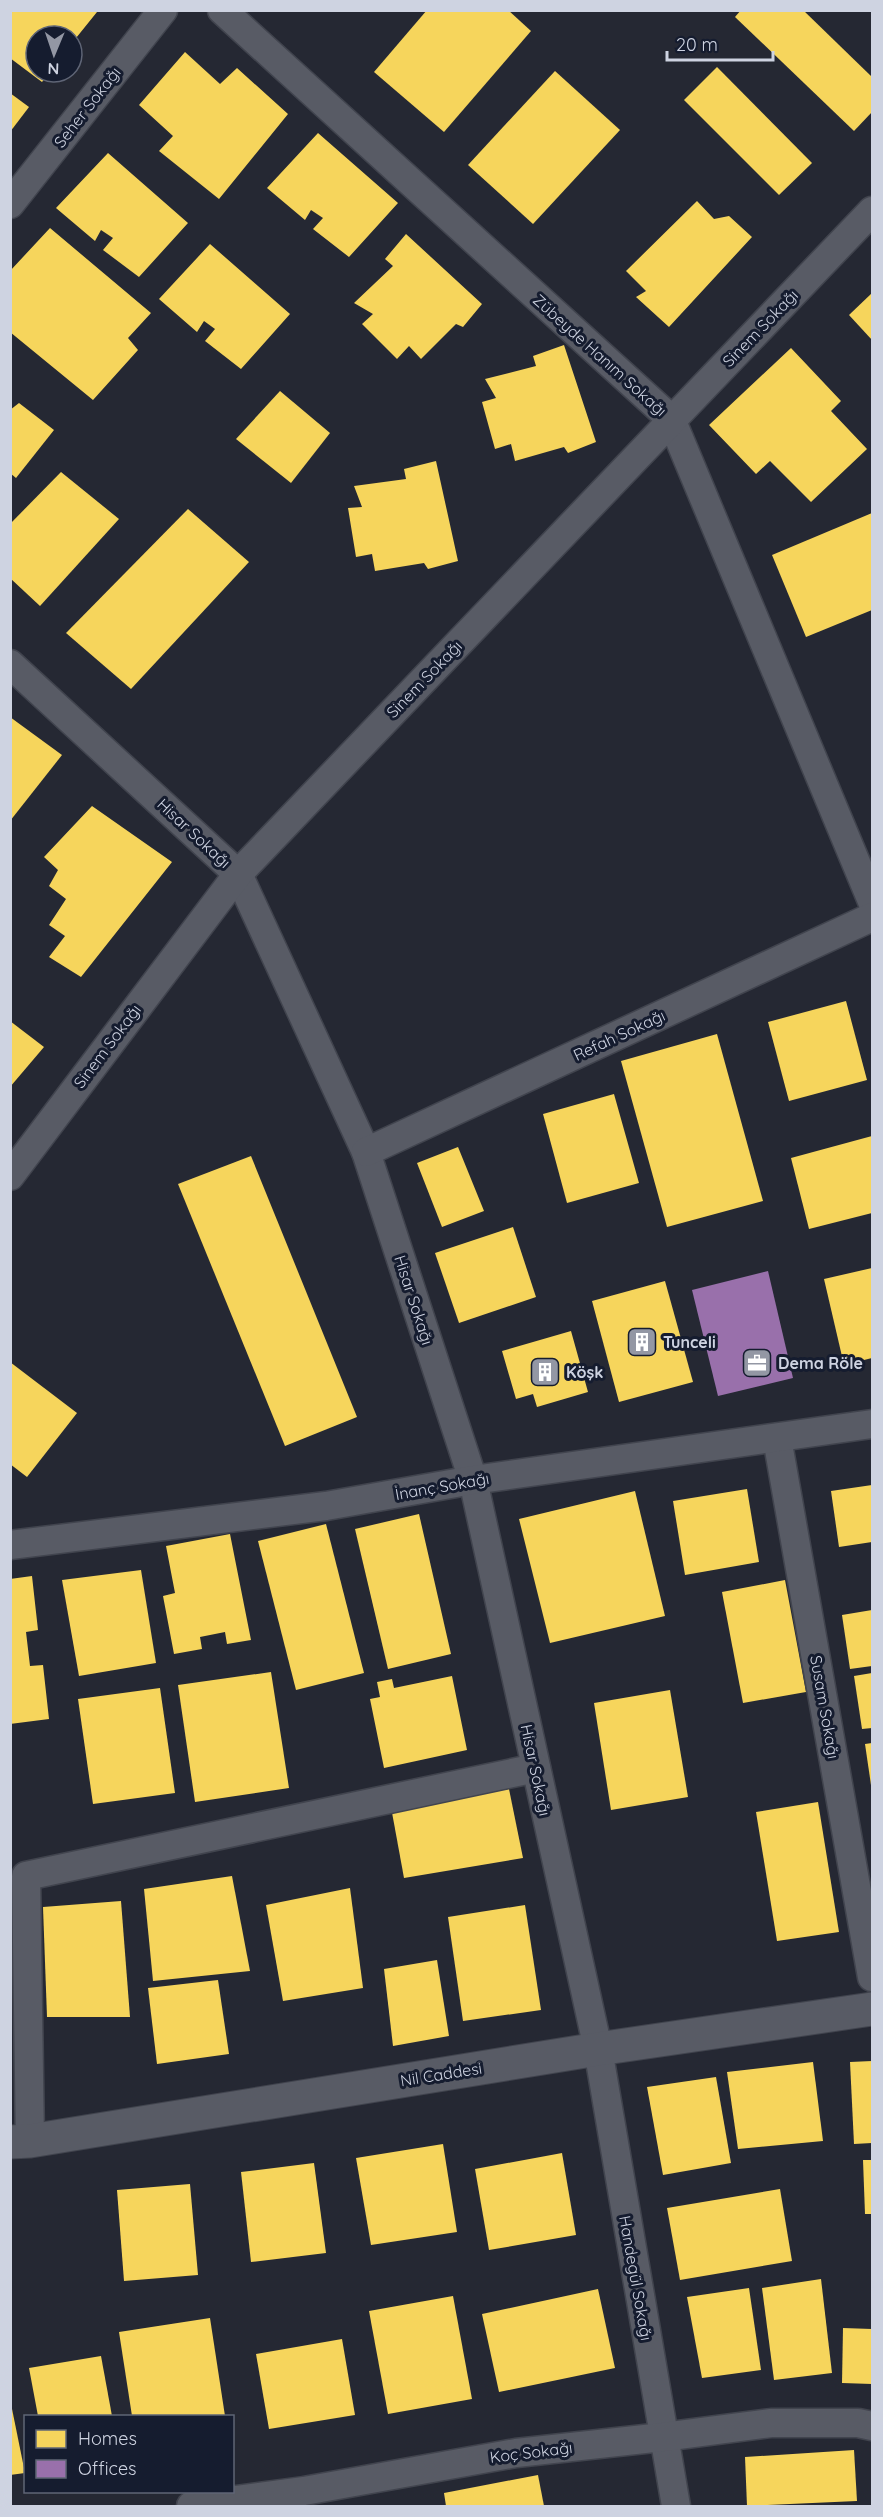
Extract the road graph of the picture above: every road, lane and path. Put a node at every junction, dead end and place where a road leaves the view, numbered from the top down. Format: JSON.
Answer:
{"nodes":[{"id":1,"x":163,"y":10,"type":"edge"},
{"id":2,"x":222,"y":10,"type":"edge"},
{"id":3,"x":10,"y":204,"type":"edge"},
{"id":4,"x":873,"y":211,"type":"edge"},
{"id":5,"x":671,"y":419,"type":"junction"},
{"id":6,"x":10,"y":664,"type":"edge"},
{"id":7,"x":238,"y":874,"type":"junction"},
{"id":8,"x":873,"y":902,"type":"edge"},
{"id":9,"x":873,"y":917,"type":"edge"},
{"id":10,"x":366,"y":1152,"type":"junction"},
{"id":11,"x":10,"y":1176,"type":"edge"},
{"id":12,"x":873,"y":1424,"type":"edge"},
{"id":13,"x":777,"y":1438,"type":"junction"},
{"id":14,"x":473,"y":1480,"type":"junction"},
{"id":15,"x":10,"y":1545,"type":"edge"},
{"id":16,"x":536,"y":1768,"type":"junction"},
{"id":17,"x":873,"y":1977,"type":"edge"},
{"id":18,"x":873,"y":2009,"type":"edge"},
{"id":19,"x":598,"y":2049,"type":"junction"},
{"id":20,"x":20,"y":2142,"type":"edge"},
{"id":21,"x":873,"y":2426,"type":"edge"},
{"id":22,"x":663,"y":2437,"type":"junction"},
{"id":23,"x":191,"y":2506,"type":"edge"},
{"id":24,"x":676,"y":2506,"type":"edge"}],
"edges":[{"from":1,"to":3,"type":"street","name":"Seher Sokağı"},
{"from":2,"to":5,"type":"street","name":"Zübeyde Hanım Sokağı"},
{"from":4,"to":5,"type":"street","name":"Sinem Sokağı"},
{"from":5,"to":7,"type":"street","name":"Sinem Sokağı"},
{"from":5,"to":8,"type":"street","name":"Zübeyde Hanım Sokağı"},
{"from":6,"to":7,"type":"street","name":"Hisar Sokağı"},
{"from":7,"to":10,"type":"street","name":"Hisar Sokağı"},
{"from":7,"to":11,"type":"street","name":"Sinem Sokağı"},
{"from":9,"to":10,"type":"street","name":"Refah Sokağı"},
{"from":10,"to":14,"type":"street","name":"Hisar Sokağı"},
{"from":12,"to":13,"type":"street","name":"İnanç Sokağı"},
{"from":13,"to":14,"type":"street","name":"İnanç Sokağı"},
{"from":13,"to":17,"type":"street","name":"Susam Sokağı"},
{"from":14,"to":15,"type":"street","name":"İnanç Sokağı"},
{"from":14,"to":16,"type":"street","name":"Hisar Sokağı"},
{"from":16,"to":19,"type":"street","name":"Hisar Sokağı"},
{"from":16,"to":20,"type":"street"},
{"from":18,"to":19,"type":"street","name":"Nil Caddesi"},
{"from":19,"to":20,"type":"street","name":"Nil Caddesi"},
{"from":19,"to":22,"type":"street","name":"Handegül Sokağı"},
{"from":21,"to":22,"type":"street","name":"Koç Sokağı"},
{"from":22,"to":23,"type":"street","name":"Koç Sokağı"},
{"from":22,"to":24,"type":"street","name":"Handegül Sokağı"}]}
